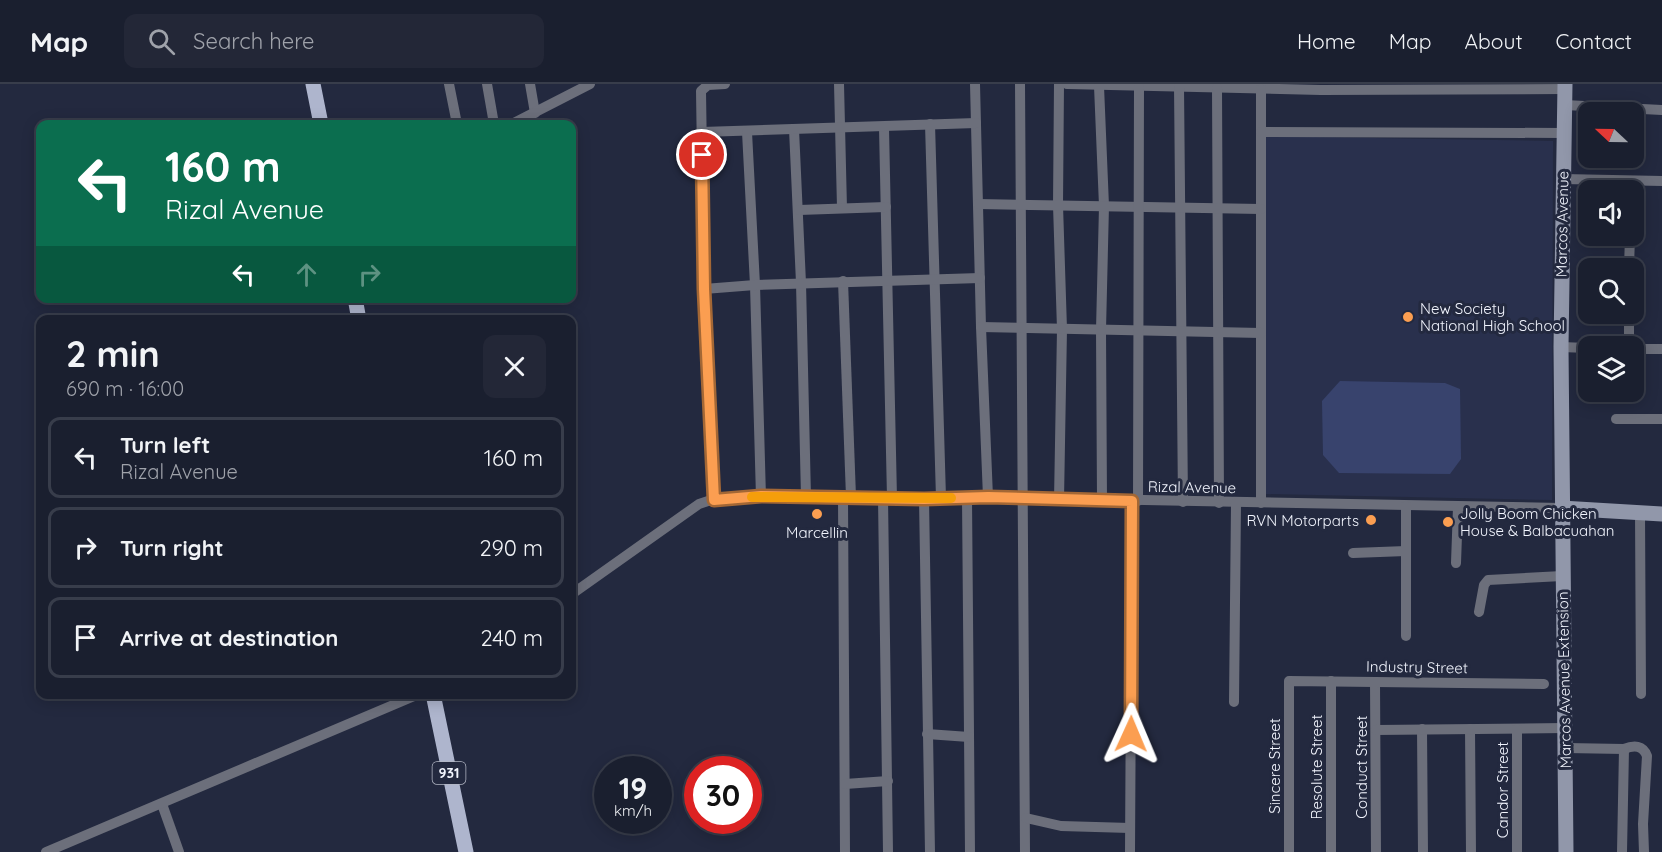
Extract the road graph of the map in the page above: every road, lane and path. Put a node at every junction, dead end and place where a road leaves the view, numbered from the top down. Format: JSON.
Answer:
{"nodes":[{"id":1,"x":313,"y":84,"type":"edge"},
{"id":2,"x":449,"y":84,"type":"edge"},
{"id":3,"x":487,"y":84,"type":"edge"},
{"id":4,"x":530,"y":84,"type":"edge"},
{"id":5,"x":590,"y":84,"type":"edge"},
{"id":6,"x":725,"y":84,"type":"edge"},
{"id":7,"x":838,"y":84,"type":"edge"},
{"id":8,"x":975,"y":84,"type":"edge"},
{"id":9,"x":1020,"y":84,"type":"edge"},
{"id":10,"x":1059,"y":84,"type":"edge"},
{"id":11,"x":1067,"y":84,"type":"edge"},
{"id":12,"x":1099,"y":86,"type":"junction"},
{"id":13,"x":1179,"y":86,"type":"junction"},
{"id":14,"x":1565,"y":86,"type":"edge"},
{"id":15,"x":1139,"y":87,"type":"junction"},
{"id":16,"x":1217,"y":87,"type":"junction"},
{"id":17,"x":1261,"y":88,"type":"junction"},
{"id":18,"x":1565,"y":105,"type":"junction"},
{"id":19,"x":1662,"y":110,"type":"edge"},
{"id":20,"x":536,"y":113,"type":"junction"},
{"id":21,"x":320,"y":120,"type":"edge"},
{"id":22,"x":456,"y":120,"type":"edge"},
{"id":23,"x":493,"y":120,"type":"edge"},
{"id":24,"x":521,"y":120,"type":"edge"},
{"id":25,"x":976,"y":123,"type":"junction"},
{"id":26,"x":930,"y":124,"type":"junction"},
{"id":27,"x":884,"y":128,"type":"junction"},
{"id":28,"x":795,"y":129,"type":"junction"},
{"id":29,"x":840,"y":129,"type":"junction"},
{"id":30,"x":702,"y":132,"type":"junction"},
{"id":31,"x":747,"y":132,"type":"junction"},
{"id":32,"x":1261,"y":132,"type":"junction"},
{"id":33,"x":1563,"y":133,"type":"junction"},
{"id":34,"x":1563,"y":179,"type":"junction"},
{"id":35,"x":1578,"y":180,"type":"edge"},
{"id":36,"x":1662,"y":181,"type":"edge"},
{"id":37,"x":1644,"y":183,"type":"edge"},
{"id":38,"x":978,"y":204,"type":"junction"},
{"id":39,"x":1020,"y":204,"type":"junction"},
{"id":40,"x":1058,"y":205,"type":"junction"},
{"id":41,"x":886,"y":207,"type":"junction"},
{"id":42,"x":1104,"y":207,"type":"junction"},
{"id":43,"x":1138,"y":207,"type":"junction"},
{"id":44,"x":842,"y":208,"type":"junction"},
{"id":45,"x":1181,"y":208,"type":"junction"},
{"id":46,"x":1218,"y":208,"type":"junction"},
{"id":47,"x":1261,"y":209,"type":"junction"},
{"id":48,"x":799,"y":210,"type":"junction"},
{"id":49,"x":980,"y":278,"type":"junction"},
{"id":50,"x":934,"y":279,"type":"junction"},
{"id":51,"x":887,"y":280,"type":"junction"},
{"id":52,"x":843,"y":281,"type":"junction"},
{"id":53,"x":801,"y":283,"type":"junction"},
{"id":54,"x":755,"y":285,"type":"junction"},
{"id":55,"x":704,"y":289,"type":"junction"},
{"id":56,"x":981,"y":327,"type":"junction"},
{"id":57,"x":1021,"y":328,"type":"junction"},
{"id":58,"x":1062,"y":329,"type":"junction"},
{"id":59,"x":1101,"y":330,"type":"junction"},
{"id":60,"x":1138,"y":331,"type":"junction"},
{"id":61,"x":1182,"y":332,"type":"junction"},
{"id":62,"x":1218,"y":333,"type":"junction"},
{"id":63,"x":1261,"y":333,"type":"junction"},
{"id":64,"x":1561,"y":347,"type":"junction"},
{"id":65,"x":1578,"y":348,"type":"edge"},
{"id":66,"x":1644,"y":349,"type":"edge"},
{"id":67,"x":1662,"y":349,"type":"edge"},
{"id":68,"x":1616,"y":419,"type":"dead end"},
{"id":69,"x":1662,"y":419,"type":"edge"},
{"id":70,"x":761,"y":496,"type":"junction"},
{"id":71,"x":806,"y":497,"type":"junction"},
{"id":72,"x":847,"y":497,"type":"junction"},
{"id":73,"x":988,"y":497,"type":"junction"},
{"id":74,"x":887,"y":498,"type":"junction"},
{"id":75,"x":940,"y":498,"type":"junction"},
{"id":76,"x":967,"y":498,"type":"junction"},
{"id":77,"x":1024,"y":498,"type":"junction"},
{"id":78,"x":924,"y":499,"type":"junction"},
{"id":79,"x":714,"y":500,"type":"junction"},
{"id":80,"x":1059,"y":500,"type":"junction"},
{"id":81,"x":1102,"y":501,"type":"junction"},
{"id":82,"x":1135,"y":501,"type":"junction"},
{"id":83,"x":1183,"y":502,"type":"junction"},
{"id":84,"x":1219,"y":503,"type":"junction"},
{"id":85,"x":1236,"y":503,"type":"junction"},
{"id":86,"x":1261,"y":503,"type":"junction"},
{"id":87,"x":1406,"y":506,"type":"junction"},
{"id":88,"x":1458,"y":507,"type":"junction"},
{"id":89,"x":1562,"y":508,"type":"junction"},
{"id":90,"x":1640,"y":513,"type":"junction"},
{"id":91,"x":1662,"y":514,"type":"edge"},
{"id":92,"x":1406,"y":551,"type":"junction"},
{"id":93,"x":1353,"y":552,"type":"dead end"},
{"id":94,"x":1456,"y":563,"type":"dead end"},
{"id":95,"x":1562,"y":576,"type":"junction"},
{"id":96,"x":576,"y":591,"type":"edge"},
{"id":97,"x":1479,"y":612,"type":"dead end"},
{"id":98,"x":1406,"y":636,"type":"dead end"},
{"id":99,"x":1289,"y":681,"type":"joint"},
{"id":100,"x":1331,"y":681,"type":"junction"},
{"id":101,"x":1375,"y":682,"type":"junction"},
{"id":102,"x":1544,"y":684,"type":"dead end"},
{"id":103,"x":1641,"y":693,"type":"dead end"},
{"id":104,"x":407,"y":699,"type":"edge"},
{"id":105,"x":434,"y":699,"type":"edge"},
{"id":106,"x":1234,"y":702,"type":"dead end"},
{"id":107,"x":1566,"y":728,"type":"junction"},
{"id":108,"x":1422,"y":729,"type":"junction"},
{"id":109,"x":1470,"y":729,"type":"junction"},
{"id":110,"x":1517,"y":729,"type":"junction"},
{"id":111,"x":1376,"y":730,"type":"junction"},
{"id":112,"x":927,"y":734,"type":"junction"},
{"id":113,"x":969,"y":737,"type":"junction"},
{"id":114,"x":1566,"y":748,"type":"junction"},
{"id":115,"x":1624,"y":749,"type":"junction"},
{"id":116,"x":888,"y":781,"type":"junction"},
{"id":117,"x":845,"y":784,"type":"junction"},
{"id":118,"x":162,"y":804,"type":"junction"},
{"id":119,"x":1026,"y":818,"type":"junction"},
{"id":120,"x":1130,"y":828,"type":"junction"},
{"id":121,"x":46,"y":852,"type":"edge"},
{"id":122,"x":179,"y":852,"type":"edge"},
{"id":123,"x":466,"y":852,"type":"edge"},
{"id":124,"x":845,"y":852,"type":"edge"},
{"id":125,"x":888,"y":852,"type":"edge"},
{"id":126,"x":930,"y":852,"type":"edge"},
{"id":127,"x":970,"y":852,"type":"edge"},
{"id":128,"x":1025,"y":852,"type":"edge"},
{"id":129,"x":1130,"y":852,"type":"edge"},
{"id":130,"x":1289,"y":852,"type":"edge"},
{"id":131,"x":1330,"y":852,"type":"edge"},
{"id":132,"x":1376,"y":852,"type":"edge"},
{"id":133,"x":1423,"y":852,"type":"edge"},
{"id":134,"x":1471,"y":852,"type":"edge"},
{"id":135,"x":1517,"y":852,"type":"edge"},
{"id":136,"x":1566,"y":852,"type":"edge"},
{"id":137,"x":1622,"y":852,"type":"edge"},
{"id":138,"x":1644,"y":852,"type":"edge"}],
"edges":[{"from":1,"to":21,"type":"main road"},
{"from":2,"to":22,"type":"street"},
{"from":3,"to":23,"type":"street"},
{"from":4,"to":20,"type":"street"},
{"from":5,"to":20,"type":"street"},
{"from":6,"to":30,"type":"street"},
{"from":7,"to":29,"type":"street"},
{"from":8,"to":25,"type":"street"},
{"from":9,"to":39,"type":"street"},
{"from":10,"to":40,"type":"street"},
{"from":11,"to":12,"type":"street"},
{"from":12,"to":15,"type":"street"},
{"from":12,"to":42,"type":"street"},
{"from":13,"to":15,"type":"street"},
{"from":13,"to":16,"type":"street"},
{"from":13,"to":45,"type":"street"},
{"from":14,"to":17,"type":"street"},
{"from":14,"to":18,"type":"street","name":"Marcos Avenue"},
{"from":15,"to":43,"type":"street"},
{"from":16,"to":17,"type":"street"},
{"from":16,"to":46,"type":"street"},
{"from":17,"to":32,"type":"street"},
{"from":18,"to":19,"type":"street"},
{"from":18,"to":33,"type":"street","name":"Marcos Avenue"},
{"from":20,"to":24,"type":"street"},
{"from":25,"to":26,"type":"street"},
{"from":25,"to":38,"type":"street"},
{"from":26,"to":27,"type":"street"},
{"from":26,"to":50,"type":"street"},
{"from":27,"to":29,"type":"street"},
{"from":27,"to":41,"type":"street"},
{"from":28,"to":29,"type":"street"},
{"from":28,"to":31,"type":"street"},
{"from":28,"to":48,"type":"street"},
{"from":29,"to":44,"type":"street"},
{"from":30,"to":31,"type":"street"},
{"from":30,"to":55,"type":"street"},
{"from":31,"to":54,"type":"street"},
{"from":32,"to":33,"type":"street"},
{"from":32,"to":47,"type":"street"},
{"from":33,"to":34,"type":"street","name":"Marcos Avenue"},
{"from":34,"to":35,"type":"street"},
{"from":34,"to":64,"type":"street","name":"Marcos Avenue"},
{"from":36,"to":37,"type":"street"},
{"from":38,"to":39,"type":"street"},
{"from":38,"to":49,"type":"street"},
{"from":39,"to":40,"type":"street"},
{"from":39,"to":57,"type":"street"},
{"from":40,"to":42,"type":"street"},
{"from":40,"to":58,"type":"street"},
{"from":41,"to":44,"type":"street"},
{"from":41,"to":51,"type":"street"},
{"from":42,"to":43,"type":"street"},
{"from":42,"to":59,"type":"street"},
{"from":43,"to":45,"type":"street"},
{"from":43,"to":60,"type":"street"},
{"from":44,"to":48,"type":"street"},
{"from":45,"to":46,"type":"street"},
{"from":45,"to":61,"type":"street"},
{"from":46,"to":47,"type":"street"},
{"from":46,"to":62,"type":"street"},
{"from":47,"to":63,"type":"street"},
{"from":48,"to":53,"type":"street"},
{"from":49,"to":50,"type":"street"},
{"from":49,"to":56,"type":"street"},
{"from":50,"to":51,"type":"street"},
{"from":50,"to":75,"type":"street"},
{"from":51,"to":52,"type":"street"},
{"from":51,"to":74,"type":"street"},
{"from":52,"to":53,"type":"street"},
{"from":52,"to":72,"type":"street"},
{"from":53,"to":54,"type":"street"},
{"from":53,"to":71,"type":"street"},
{"from":54,"to":55,"type":"street"},
{"from":54,"to":70,"type":"street"},
{"from":55,"to":79,"type":"street"},
{"from":56,"to":57,"type":"street"},
{"from":56,"to":73,"type":"street"},
{"from":57,"to":58,"type":"street"},
{"from":57,"to":77,"type":"street"},
{"from":58,"to":59,"type":"street"},
{"from":58,"to":80,"type":"street"},
{"from":59,"to":60,"type":"street"},
{"from":59,"to":81,"type":"street"},
{"from":60,"to":61,"type":"street"},
{"from":60,"to":82,"type":"street"},
{"from":61,"to":62,"type":"street"},
{"from":61,"to":83,"type":"street"},
{"from":62,"to":63,"type":"street"},
{"from":62,"to":84,"type":"street"},
{"from":63,"to":86,"type":"street"},
{"from":64,"to":65,"type":"street"},
{"from":64,"to":89,"type":"street","name":"Marcos Avenue"},
{"from":66,"to":67,"type":"street"},
{"from":68,"to":69,"type":"street"},
{"from":70,"to":71,"type":"street","name":"Rizal Avenue"},
{"from":70,"to":79,"type":"street","name":"Rizal Avenue"},
{"from":71,"to":72,"type":"street","name":"Rizal Avenue"},
{"from":72,"to":74,"type":"street","name":"Rizal Avenue"},
{"from":72,"to":117,"type":"street"},
{"from":73,"to":76,"type":"street","name":"Rizal Avenue"},
{"from":73,"to":77,"type":"street","name":"Rizal Avenue"},
{"from":74,"to":78,"type":"street","name":"Rizal Avenue"},
{"from":74,"to":116,"type":"street"},
{"from":75,"to":76,"type":"street","name":"Rizal Avenue"},
{"from":75,"to":78,"type":"street","name":"Rizal Avenue"},
{"from":76,"to":113,"type":"street"},
{"from":77,"to":80,"type":"street","name":"Rizal Avenue"},
{"from":77,"to":119,"type":"street"},
{"from":78,"to":112,"type":"street"},
{"from":79,"to":96,"type":"street","name":"Rizal Avenue"},
{"from":80,"to":81,"type":"street","name":"Rizal Avenue"},
{"from":81,"to":82,"type":"street","name":"Rizal Avenue"},
{"from":82,"to":83,"type":"street","name":"Rizal Avenue"},
{"from":82,"to":120,"type":"street"},
{"from":83,"to":84,"type":"street","name":"Rizal Avenue"},
{"from":84,"to":85,"type":"street","name":"Rizal Avenue"},
{"from":85,"to":86,"type":"street","name":"Rizal Avenue"},
{"from":85,"to":106,"type":"street"},
{"from":86,"to":87,"type":"street","name":"Rizal Avenue"},
{"from":87,"to":88,"type":"street","name":"Rizal Avenue"},
{"from":87,"to":92,"type":"street"},
{"from":88,"to":89,"type":"street","name":"Rizal Avenue"},
{"from":88,"to":94,"type":"street"},
{"from":89,"to":90,"type":"street"},
{"from":89,"to":95,"type":"street","name":"Marcos Avenue Extension"},
{"from":90,"to":91,"type":"street"},
{"from":90,"to":103,"type":"street"},
{"from":92,"to":93,"type":"street"},
{"from":92,"to":98,"type":"street"},
{"from":95,"to":97,"type":"street"},
{"from":95,"to":107,"type":"street","name":"Marcos Avenue Extension"},
{"from":99,"to":100,"type":"street","name":"Industry Street"},
{"from":99,"to":130,"type":"street","name":"Sincere Street"},
{"from":100,"to":101,"type":"street","name":"Industry Street"},
{"from":100,"to":131,"type":"street","name":"Resolute Street"},
{"from":101,"to":102,"type":"street","name":"Industry Street"},
{"from":101,"to":111,"type":"street","name":"Conduct Street"},
{"from":104,"to":118,"type":"street"},
{"from":105,"to":123,"type":"main road","number":"931"},
{"from":107,"to":110,"type":"street"},
{"from":107,"to":114,"type":"street","name":"Marcos Avenue Extension"},
{"from":108,"to":109,"type":"street"},
{"from":108,"to":111,"type":"street"},
{"from":108,"to":133,"type":"street"},
{"from":109,"to":110,"type":"street"},
{"from":109,"to":134,"type":"street"},
{"from":110,"to":135,"type":"street","name":"Candor Street"},
{"from":111,"to":132,"type":"street","name":"Conduct Street"},
{"from":112,"to":113,"type":"street"},
{"from":112,"to":126,"type":"street"},
{"from":113,"to":127,"type":"street"},
{"from":114,"to":115,"type":"street"},
{"from":114,"to":136,"type":"street","name":"Marcos Avenue Extension"},
{"from":115,"to":137,"type":"street"},
{"from":115,"to":138,"type":"street"},
{"from":116,"to":117,"type":"street"},
{"from":116,"to":125,"type":"street"},
{"from":117,"to":124,"type":"street"},
{"from":118,"to":121,"type":"street"},
{"from":118,"to":122,"type":"street"},
{"from":119,"to":120,"type":"street"},
{"from":119,"to":128,"type":"street"},
{"from":120,"to":129,"type":"street"}]}
